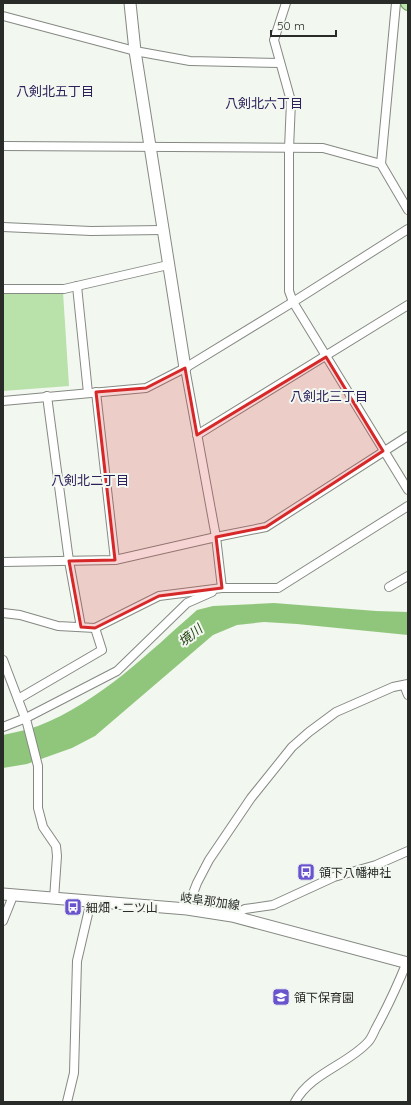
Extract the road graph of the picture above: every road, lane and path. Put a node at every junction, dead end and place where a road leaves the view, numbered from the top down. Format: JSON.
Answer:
{"nodes":[{"id":1,"x":130,"y":3,"type":"edge"},
{"id":2,"x":286,"y":3,"type":"edge"},
{"id":3,"x":396,"y":3,"type":"edge"},
{"id":4,"x":3,"y":16,"type":"edge"},
{"id":5,"x":135,"y":51,"type":"junction"},
{"id":6,"x":280,"y":62,"type":"junction"},
{"id":7,"x":3,"y":146,"type":"edge"},
{"id":8,"x":150,"y":147,"type":"junction"},
{"id":9,"x":289,"y":149,"type":"junction"},
{"id":10,"x":382,"y":164,"type":"junction"},
{"id":11,"x":408,"y":210,"type":"edge"},
{"id":12,"x":3,"y":227,"type":"edge"},
{"id":13,"x":408,"y":229,"type":"edge"},
{"id":14,"x":162,"y":230,"type":"junction"},
{"id":15,"x":168,"y":265,"type":"junction"},
{"id":16,"x":77,"y":286,"type":"junction"},
{"id":17,"x":3,"y":289,"type":"edge"},
{"id":18,"x":293,"y":302,"type":"junction"},
{"id":19,"x":408,"y":305,"type":"edge"},
{"id":20,"x":326,"y":356,"type":"junction"},
{"id":21,"x":185,"y":368,"type":"junction"},
{"id":22,"x":92,"y":392,"type":"junction"},
{"id":23,"x":47,"y":396,"type":"junction"},
{"id":24,"x":3,"y":401,"type":"edge"},
{"id":25,"x":197,"y":435,"type":"junction"},
{"id":26,"x":408,"y":436,"type":"edge"},
{"id":27,"x":384,"y":452,"type":"junction"},
{"id":28,"x":408,"y":490,"type":"edge"},
{"id":29,"x":408,"y":506,"type":"edge"},
{"id":30,"x":216,"y":537,"type":"junction"},
{"id":31,"x":115,"y":560,"type":"junction"},
{"id":32,"x":69,"y":561,"type":"junction"},
{"id":33,"x":3,"y":562,"type":"edge"},
{"id":34,"x":408,"y":576,"type":"edge"},
{"id":35,"x":390,"y":587,"type":"dead end"},
{"id":36,"x":222,"y":588,"type":"junction"},
{"id":37,"x":3,"y":613,"type":"edge"},
{"id":38,"x":81,"y":627,"type":"junction"},
{"id":39,"x":95,"y":628,"type":"junction"},
{"id":40,"x":4,"y":665,"type":"edge"},
{"id":41,"x":406,"y":685,"type":"edge"},
{"id":42,"x":408,"y":695,"type":"edge"},
{"id":43,"x":18,"y":699,"type":"junction"},
{"id":44,"x":26,"y":721,"type":"junction"},
{"id":45,"x":3,"y":727,"type":"edge"},
{"id":46,"x":408,"y":851,"type":"edge"},
{"id":47,"x":8,"y":895,"type":"edge"},
{"id":48,"x":54,"y":898,"type":"junction"},
{"id":49,"x":91,"y":901,"type":"junction"},
{"id":50,"x":187,"y":909,"type":"junction"},
{"id":51,"x":232,"y":916,"type":"junction"},
{"id":52,"x":3,"y":921,"type":"edge"},
{"id":53,"x":407,"y":963,"type":"edge"},
{"id":54,"x":67,"y":1102,"type":"edge"},
{"id":55,"x":295,"y":1102,"type":"edge"}],
"edges":[{"from":1,"to":5,"type":"main road"},
{"from":2,"to":6,"type":"street"},
{"from":3,"to":10,"type":"street"},
{"from":4,"to":5,"type":"street"},
{"from":5,"to":6,"type":"street"},
{"from":5,"to":8,"type":"main road"},
{"from":6,"to":9,"type":"street"},
{"from":7,"to":8,"type":"street"},
{"from":8,"to":9,"type":"street"},
{"from":8,"to":14,"type":"main road"},
{"from":9,"to":10,"type":"street"},
{"from":9,"to":18,"type":"street"},
{"from":10,"to":11,"type":"street"},
{"from":12,"to":14,"type":"street"},
{"from":13,"to":18,"type":"street"},
{"from":14,"to":15,"type":"main road"},
{"from":15,"to":16,"type":"street"},
{"from":15,"to":21,"type":"main road"},
{"from":16,"to":17,"type":"street"},
{"from":16,"to":22,"type":"street"},
{"from":18,"to":20,"type":"street"},
{"from":18,"to":21,"type":"street"},
{"from":19,"to":20,"type":"street"},
{"from":20,"to":25,"type":"street"},
{"from":20,"to":27,"type":"street"},
{"from":21,"to":22,"type":"street"},
{"from":21,"to":25,"type":"street"},
{"from":22,"to":23,"type":"street"},
{"from":22,"to":31,"type":"street"},
{"from":23,"to":24,"type":"street"},
{"from":23,"to":32,"type":"street"},
{"from":25,"to":30,"type":"street"},
{"from":26,"to":27,"type":"street"},
{"from":27,"to":28,"type":"street"},
{"from":27,"to":30,"type":"street"},
{"from":29,"to":36,"type":"street"},
{"from":30,"to":31,"type":"street"},
{"from":30,"to":36,"type":"street"},
{"from":31,"to":32,"type":"street"},
{"from":32,"to":33,"type":"street"},
{"from":32,"to":38,"type":"street"},
{"from":34,"to":35,"type":"street"},
{"from":36,"to":39,"type":"street"},
{"from":36,"to":44,"type":"street"},
{"from":37,"to":38,"type":"street"},
{"from":38,"to":39,"type":"street"},
{"from":39,"to":43,"type":"street"},
{"from":40,"to":43,"type":"street"},
{"from":41,"to":42,"type":"street"},
{"from":41,"to":50,"type":"street"},
{"from":43,"to":44,"type":"street"},
{"from":44,"to":45,"type":"street"},
{"from":44,"to":48,"type":"street"},
{"from":46,"to":51,"type":"street"},
{"from":47,"to":48,"type":"main road","name":"岐阜那加線"},
{"from":47,"to":52,"type":"street"},
{"from":48,"to":49,"type":"main road","name":"岐阜那加線"},
{"from":49,"to":50,"type":"main road","name":"岐阜那加線"},
{"from":49,"to":54,"type":"street"},
{"from":50,"to":51,"type":"main road","name":"岐阜那加線"},
{"from":51,"to":53,"type":"main road","name":"岐阜那加線"},
{"from":53,"to":55,"type":"street"}]}
